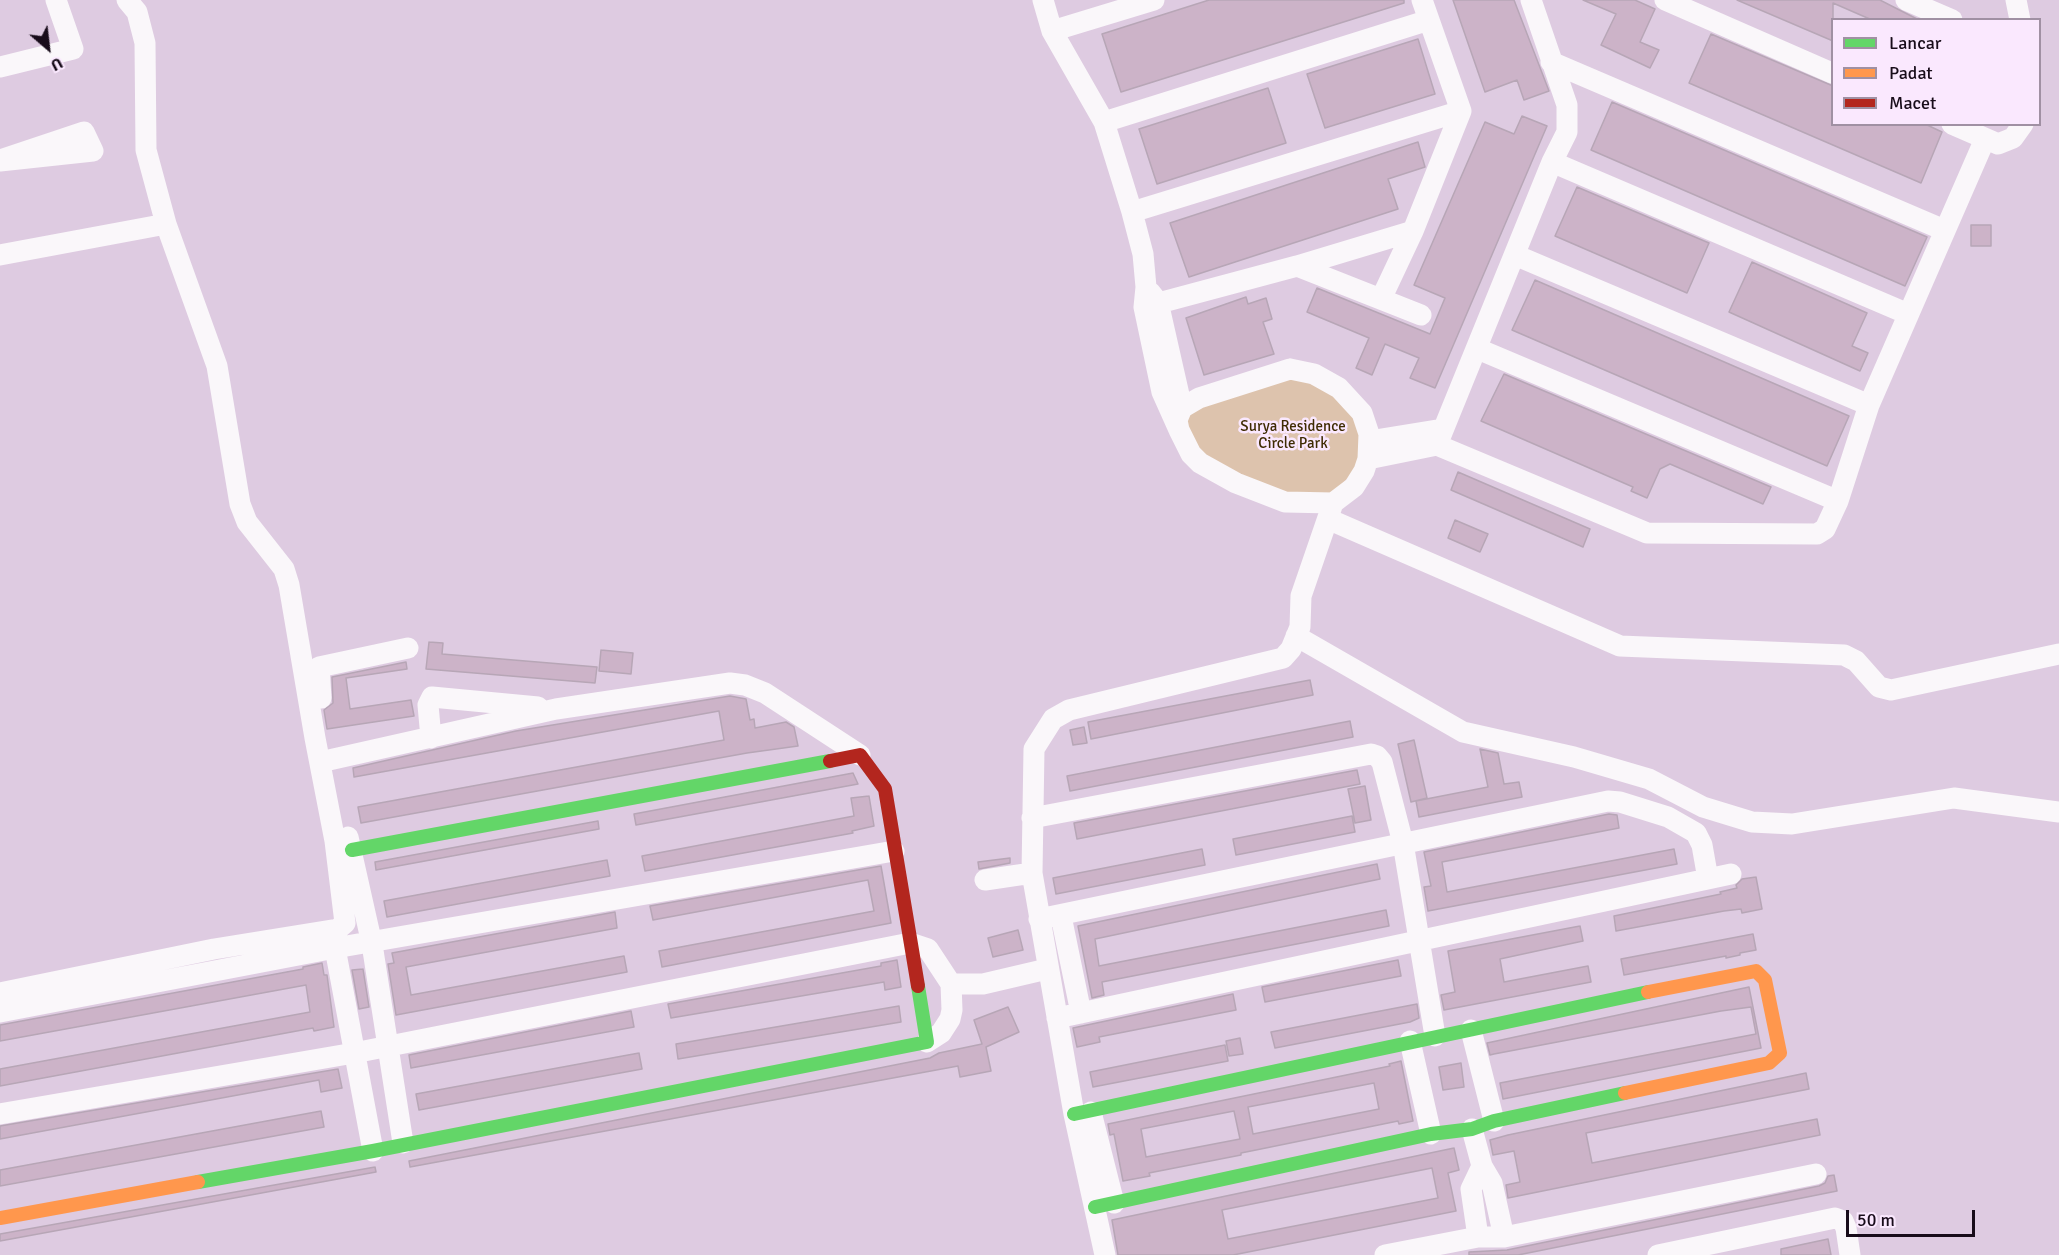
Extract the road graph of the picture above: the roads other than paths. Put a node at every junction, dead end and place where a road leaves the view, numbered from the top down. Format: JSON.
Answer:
{"nodes":[{"id":1,"x":56,"y":0,"type":"edge"},
{"id":2,"x":128,"y":0,"type":"edge"},
{"id":3,"x":1042,"y":0,"type":"edge"},
{"id":4,"x":1154,"y":0,"type":"edge"},
{"id":5,"x":1422,"y":0,"type":"edge"},
{"id":6,"x":1531,"y":0,"type":"edge"},
{"id":7,"x":1665,"y":0,"type":"edge"},
{"id":8,"x":1906,"y":0,"type":"edge"},
{"id":9,"x":2016,"y":0,"type":"edge"},
{"id":10,"x":1947,"y":18,"type":"edge"},
{"id":11,"x":2020,"y":18,"type":"edge"},
{"id":12,"x":1429,"y":20,"type":"junction"},
{"id":13,"x":1052,"y":31,"type":"junction"},
{"id":14,"x":1551,"y":62,"type":"junction"},
{"id":15,"x":0,"y":67,"type":"edge"},
{"id":16,"x":1831,"y":72,"type":"edge"},
{"id":17,"x":1461,"y":111,"type":"junction"},
{"id":18,"x":1104,"y":122,"type":"junction"},
{"id":19,"x":1956,"y":126,"type":"edge"},
{"id":20,"x":2021,"y":126,"type":"edge"},
{"id":21,"x":1985,"y":139,"type":"junction"},
{"id":22,"x":1552,"y":162,"type":"junction"},
{"id":23,"x":1132,"y":212,"type":"junction"},
{"id":24,"x":165,"y":224,"type":"junction"},
{"id":25,"x":1944,"y":230,"type":"junction"},
{"id":26,"x":1413,"y":231,"type":"junction"},
{"id":27,"x":0,"y":255,"type":"edge"},
{"id":28,"x":1515,"y":255,"type":"junction"},
{"id":29,"x":1297,"y":266,"type":"junction"},
{"id":30,"x":1149,"y":299,"type":"junction"},
{"id":31,"x":1381,"y":299,"type":"junction"},
{"id":32,"x":1908,"y":314,"type":"junction"},
{"id":33,"x":1421,"y":315,"type":"dead end"},
{"id":34,"x":1478,"y":349,"type":"junction"},
{"id":35,"x":1175,"y":399,"type":"junction"},
{"id":36,"x":1869,"y":405,"type":"junction"},
{"id":37,"x":1440,"y":437,"type":"junction"},
{"id":38,"x":1368,"y":450,"type":"junction"},
{"id":39,"x":1838,"y":501,"type":"junction"},
{"id":40,"x":1331,"y":511,"type":"junction"},
{"id":41,"x":1298,"y":632,"type":"junction"},
{"id":42,"x":408,"y":648,"type":"dead end"},
{"id":43,"x":2059,"y":654,"type":"edge"},
{"id":44,"x":556,"y":709,"type":"junction"},
{"id":45,"x":431,"y":738,"type":"junction"},
{"id":46,"x":860,"y":755,"type":"junction"},
{"id":47,"x":329,"y":760,"type":"junction"},
{"id":48,"x":2059,"y":812,"type":"edge"},
{"id":49,"x":1032,"y":818,"type":"junction"},
{"id":50,"x":1403,"y":843,"type":"junction"},
{"id":51,"x":351,"y":850,"type":"junction"},
{"id":52,"x":894,"y":851,"type":"junction"},
{"id":53,"x":1032,"y":873,"type":"junction"},
{"id":54,"x":1731,"y":874,"type":"dead end"},
{"id":55,"x":1708,"y":879,"type":"junction"},
{"id":56,"x":985,"y":880,"type":"dead end"},
{"id":57,"x":1061,"y":916,"type":"junction"},
{"id":58,"x":1039,"y":919,"type":"junction"},
{"id":59,"x":1418,"y":942,"type":"junction"},
{"id":60,"x":910,"y":943,"type":"junction"},
{"id":61,"x":372,"y":944,"type":"junction"},
{"id":62,"x":335,"y":948,"type":"junction"},
{"id":63,"x":1047,"y":969,"type":"junction"},
{"id":64,"x":951,"y":984,"type":"junction"},
{"id":65,"x":0,"y":993,"type":"edge"},
{"id":66,"x":0,"y":1012,"type":"edge"},
{"id":67,"x":1081,"y":1014,"type":"junction"},
{"id":68,"x":1057,"y":1018,"type":"junction"},
{"id":69,"x":1471,"y":1030,"type":"junction"},
{"id":70,"x":1435,"y":1036,"type":"junction"},
{"id":71,"x":1410,"y":1041,"type":"junction"},
{"id":72,"x":927,"y":1042,"type":"junction"},
{"id":73,"x":387,"y":1044,"type":"junction"},
{"id":74,"x":354,"y":1053,"type":"junction"},
{"id":75,"x":1083,"y":1113,"type":"junction"},
{"id":76,"x":0,"y":1114,"type":"edge"},
{"id":77,"x":1494,"y":1121,"type":"junction"},
{"id":78,"x":1472,"y":1129,"type":"junction"},
{"id":79,"x":1431,"y":1134,"type":"junction"},
{"id":80,"x":403,"y":1143,"type":"junction"},
{"id":81,"x":373,"y":1150,"type":"junction"},
{"id":82,"x":1482,"y":1166,"type":"junction"},
{"id":83,"x":1816,"y":1174,"type":"dead end"},
{"id":84,"x":1105,"y":1205,"type":"junction"},
{"id":85,"x":0,"y":1218,"type":"edge"},
{"id":86,"x":1478,"y":1237,"type":"junction"},
{"id":87,"x":1504,"y":1237,"type":"junction"},
{"id":88,"x":1105,"y":1255,"type":"edge"},
{"id":89,"x":1384,"y":1255,"type":"edge"},
{"id":90,"x":1658,"y":1255,"type":"edge"},
{"id":91,"x":1850,"y":1255,"type":"edge"}],
"edges":[{"from":1,"to":15,"type":"street"},
{"from":2,"to":24,"type":"street"},
{"from":3,"to":13,"type":"street"},
{"from":4,"to":13,"type":"street"},
{"from":5,"to":12,"type":"street"},
{"from":6,"to":14,"type":"street"},
{"from":7,"to":16,"type":"street"},
{"from":8,"to":10,"type":"street"},
{"from":9,"to":11,"type":"street"},
{"from":12,"to":17,"type":"street"},
{"from":12,"to":18,"type":"street"},
{"from":13,"to":18,"type":"street"},
{"from":14,"to":22,"type":"street"},
{"from":14,"to":25,"type":"street"},
{"from":17,"to":23,"type":"street"},
{"from":17,"to":26,"type":"street"},
{"from":18,"to":23,"type":"street"},
{"from":19,"to":21,"type":"street"},
{"from":20,"to":21,"type":"street"},
{"from":21,"to":25,"type":"street"},
{"from":22,"to":28,"type":"street"},
{"from":22,"to":32,"type":"street"},
{"from":23,"to":30,"type":"street"},
{"from":24,"to":27,"type":"street"},
{"from":24,"to":65,"type":"street"},
{"from":25,"to":32,"type":"street"},
{"from":26,"to":29,"type":"street"},
{"from":26,"to":31,"type":"street"},
{"from":28,"to":34,"type":"street"},
{"from":28,"to":36,"type":"street"},
{"from":29,"to":30,"type":"street"},
{"from":29,"to":31,"type":"street"},
{"from":30,"to":35,"type":"street"},
{"from":31,"to":33,"type":"street"},
{"from":32,"to":36,"type":"street"},
{"from":34,"to":37,"type":"street"},
{"from":34,"to":39,"type":"street"},
{"from":35,"to":38,"type":"street"},
{"from":35,"to":40,"type":"street"},
{"from":36,"to":39,"type":"street"},
{"from":37,"to":38,"type":"street"},
{"from":37,"to":39,"type":"street"},
{"from":38,"to":40,"type":"street"},
{"from":40,"to":41,"type":"street"},
{"from":40,"to":43,"type":"street"},
{"from":41,"to":48,"type":"street"},
{"from":41,"to":49,"type":"street"},
{"from":42,"to":47,"type":"street"},
{"from":44,"to":45,"type":"street"},
{"from":44,"to":45,"type":"street"},
{"from":44,"to":46,"type":"street"},
{"from":45,"to":47,"type":"street"},
{"from":46,"to":51,"type":"street"},
{"from":46,"to":52,"type":"street"},
{"from":47,"to":51,"type":"street"},
{"from":49,"to":50,"type":"street"},
{"from":49,"to":53,"type":"street"},
{"from":50,"to":55,"type":"street"},
{"from":50,"to":57,"type":"street"},
{"from":50,"to":59,"type":"street"},
{"from":51,"to":61,"type":"street"},
{"from":52,"to":60,"type":"street"},
{"from":52,"to":61,"type":"street"},
{"from":53,"to":56,"type":"street"},
{"from":53,"to":58,"type":"street"},
{"from":54,"to":55,"type":"street"},
{"from":55,"to":59,"type":"street"},
{"from":57,"to":58,"type":"street"},
{"from":57,"to":67,"type":"street"},
{"from":58,"to":63,"type":"street"},
{"from":59,"to":67,"type":"street"},
{"from":59,"to":70,"type":"street"},
{"from":60,"to":64,"type":"street"},
{"from":60,"to":72,"type":"street"},
{"from":60,"to":73,"type":"street"},
{"from":61,"to":62,"type":"street"},
{"from":61,"to":73,"type":"street"},
{"from":62,"to":66,"type":"street"},
{"from":62,"to":74,"type":"street"},
{"from":63,"to":64,"type":"street"},
{"from":63,"to":68,"type":"street"},
{"from":64,"to":72,"type":"street"},
{"from":67,"to":68,"type":"street"},
{"from":68,"to":75,"type":"street"},
{"from":69,"to":70,"type":"street"},
{"from":69,"to":77,"type":"street"},
{"from":69,"to":77,"type":"street"},
{"from":70,"to":71,"type":"street"},
{"from":71,"to":75,"type":"street"},
{"from":71,"to":79,"type":"street"},
{"from":72,"to":80,"type":"street"},
{"from":73,"to":74,"type":"street"},
{"from":73,"to":80,"type":"street"},
{"from":74,"to":76,"type":"street"},
{"from":74,"to":81,"type":"street"},
{"from":75,"to":84,"type":"street"},
{"from":77,"to":78,"type":"street"},
{"from":78,"to":79,"type":"street"},
{"from":78,"to":82,"type":"street"},
{"from":79,"to":84,"type":"street"},
{"from":80,"to":81,"type":"street"},
{"from":81,"to":85,"type":"street"},
{"from":82,"to":86,"type":"street"},
{"from":82,"to":87,"type":"street"},
{"from":83,"to":87,"type":"street"},
{"from":84,"to":88,"type":"street"},
{"from":86,"to":87,"type":"street"},
{"from":86,"to":89,"type":"street"},
{"from":90,"to":91,"type":"street"}]}
